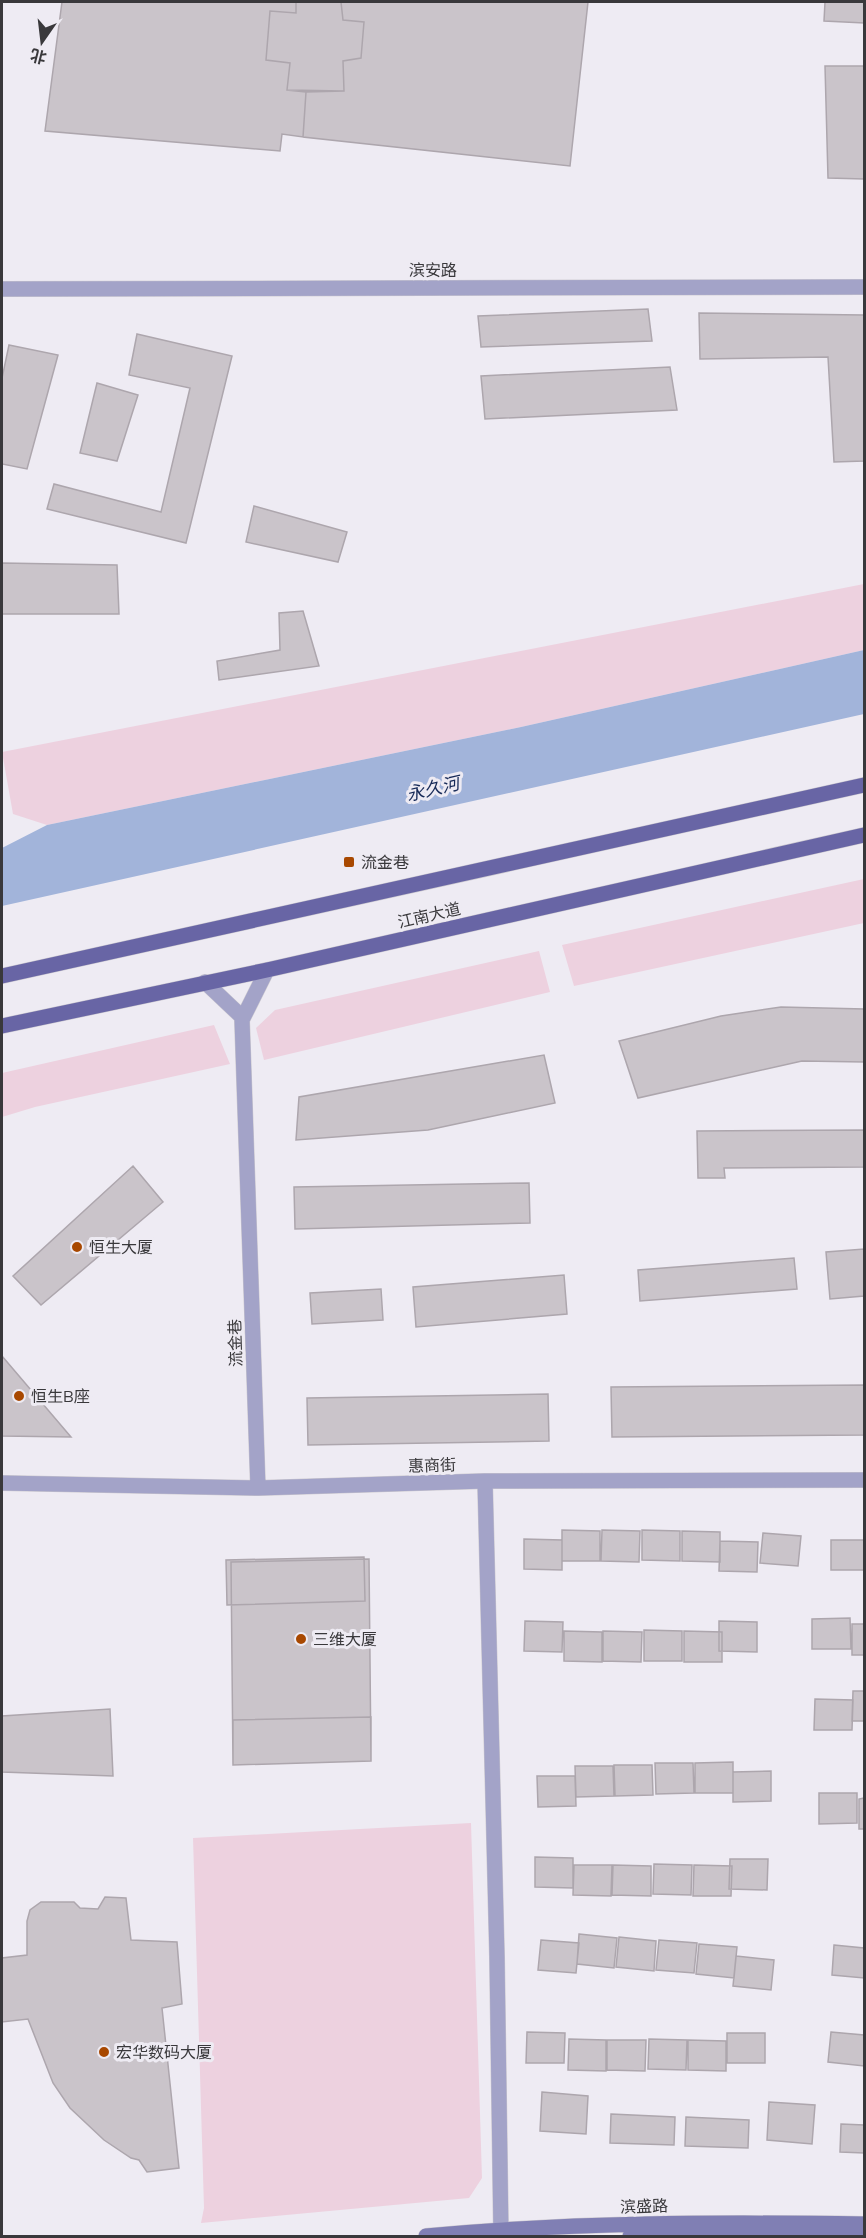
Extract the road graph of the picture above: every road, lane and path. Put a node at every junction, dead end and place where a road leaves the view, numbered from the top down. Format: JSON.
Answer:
{"nodes":[{"id":1,"x":864,"y":287,"type":"edge"},
{"id":2,"x":2,"y":289,"type":"edge"},
{"id":3,"x":864,"y":785,"type":"edge"},
{"id":4,"x":864,"y":835,"type":"edge"},
{"id":5,"x":267,"y":970,"type":"junction"},
{"id":6,"x":2,"y":976,"type":"edge"},
{"id":7,"x":205,"y":982,"type":"junction"},
{"id":8,"x":243,"y":1017,"type":"junction"},
{"id":9,"x":2,"y":1026,"type":"edge"},
{"id":10,"x":864,"y":1480,"type":"edge"},
{"id":11,"x":485,"y":1481,"type":"junction"},
{"id":12,"x":2,"y":1483,"type":"edge"},
{"id":13,"x":258,"y":1488,"type":"junction"},
{"id":14,"x":864,"y":2224,"type":"edge"},
{"id":15,"x":501,"y":2233,"type":"edge"},
{"id":16,"x":426,"y":2236,"type":"edge"},
{"id":17,"x":630,"y":2236,"type":"edge"},
{"id":18,"x":864,"y":2236,"type":"edge"}],
"edges":[{"from":1,"to":2,"type":"street","name":"滨安路"},
{"from":3,"to":6,"type":"main road","name":"江南大道"},
{"from":4,"to":5,"type":"main road","name":"江南大道"},
{"from":5,"to":7,"type":"main road","name":"江南大道"},
{"from":5,"to":8,"type":"street","name":"流金巷"},
{"from":7,"to":8,"type":"street"},
{"from":7,"to":9,"type":"main road","name":"江南大道"},
{"from":8,"to":13,"type":"street","name":"流金巷"},
{"from":10,"to":11,"type":"street","name":"惠商街"},
{"from":11,"to":13,"type":"street","name":"惠商街"},
{"from":11,"to":15,"type":"street"},
{"from":12,"to":13,"type":"street","name":"惠商街"},
{"from":14,"to":15,"type":"main road","name":"滨盛路"},
{"from":15,"to":16,"type":"main road","name":"滨盛路"},
{"from":17,"to":18,"type":"main road","name":"滨盛路"}]}
